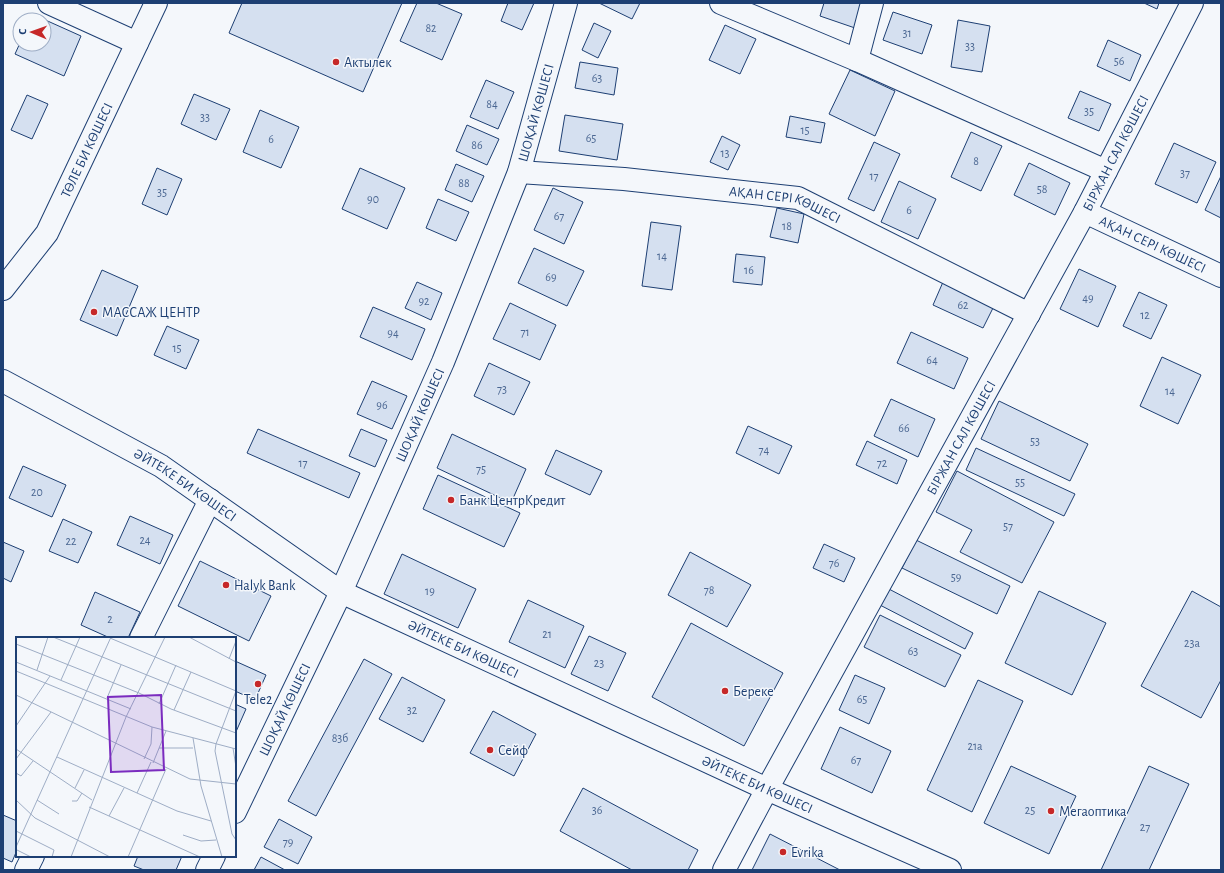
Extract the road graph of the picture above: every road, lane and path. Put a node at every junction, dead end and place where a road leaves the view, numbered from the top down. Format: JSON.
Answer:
{"nodes":[{"id":1,"x":49,"y":3,"type":"edge"},
{"id":2,"x":156,"y":3,"type":"edge"},
{"id":3,"x":566,"y":3,"type":"edge"},
{"id":4,"x":721,"y":3,"type":"edge"},
{"id":5,"x":872,"y":3,"type":"edge"},
{"id":6,"x":1192,"y":3,"type":"edge"},
{"id":7,"x":137,"y":43,"type":"junction"},
{"id":8,"x":857,"y":60,"type":"junction"},
{"id":9,"x":1106,"y":170,"type":"junction"},
{"id":10,"x":519,"y":172,"type":"junction"},
{"id":11,"x":1085,"y":212,"type":"junction"},
{"id":12,"x":1221,"y":276,"type":"edge"},
{"id":13,"x":3,"y":289,"type":"edge"},
{"id":14,"x":1029,"y":314,"type":"junction"},
{"id":15,"x":3,"y":382,"type":"edge"},
{"id":16,"x":210,"y":500,"type":"junction"},
{"id":17,"x":341,"y":592,"type":"junction"},
{"id":18,"x":142,"y":637,"type":"edge"},
{"id":19,"x":767,"y":789,"type":"junction"},
{"id":20,"x":236,"y":810,"type":"edge"},
{"id":21,"x":32,"y":857,"type":"edge"},
{"id":22,"x":214,"y":857,"type":"edge"},
{"id":23,"x":26,"y":870,"type":"edge"},
{"id":24,"x":207,"y":870,"type":"edge"},
{"id":25,"x":724,"y":870,"type":"edge"},
{"id":26,"x":950,"y":870,"type":"edge"}],
"edges":[{"from":1,"to":7,"type":"street"},
{"from":2,"to":7,"type":"street","name":"ТӨЛЕ БИ КӨШЕСІ"},
{"from":3,"to":10,"type":"street","name":"ШОҚАЙ КӨШЕСІ"},
{"from":4,"to":8,"type":"street"},
{"from":5,"to":8,"type":"street"},
{"from":6,"to":9,"type":"street","name":"БІРЖАН САЛ КӨШЕСІ"},
{"from":7,"to":13,"type":"street","name":"ТӨЛЕ БИ КӨШЕСІ"},
{"from":8,"to":9,"type":"street"},
{"from":9,"to":11,"type":"street","name":"БІРЖАН САЛ КӨШЕСІ"},
{"from":10,"to":14,"type":"street","name":"АҚАН СЕРІ КӨШЕСІ"},
{"from":10,"to":17,"type":"street","name":"ШОҚАЙ КӨШЕСІ"},
{"from":11,"to":12,"type":"street","name":"АҚАН СЕРІ КӨШЕСІ"},
{"from":11,"to":14,"type":"street","name":"БІРЖАН САЛ КӨШЕСІ"},
{"from":14,"to":19,"type":"street","name":"БІРЖАН САЛ КӨШЕСІ"},
{"from":15,"to":16,"type":"street","name":"ӘЙТЕКЕ БИ КӨШЕСІ"},
{"from":16,"to":17,"type":"street","name":"ӘЙТЕКЕ БИ КӨШЕСІ"},
{"from":16,"to":18,"type":"street"},
{"from":17,"to":19,"type":"street","name":"ӘЙТЕКЕ БИ КӨШЕСІ"},
{"from":17,"to":20,"type":"street","name":"ШОҚАЙ КӨШЕСІ"},
{"from":19,"to":25,"type":"street","name":"БІРЖАН САЛ КӨШЕСІ"},
{"from":19,"to":26,"type":"street","name":"ӘЙТЕКЕ БИ КӨШЕСІ"},
{"from":21,"to":23,"type":"street"},
{"from":22,"to":24,"type":"street"}]}
